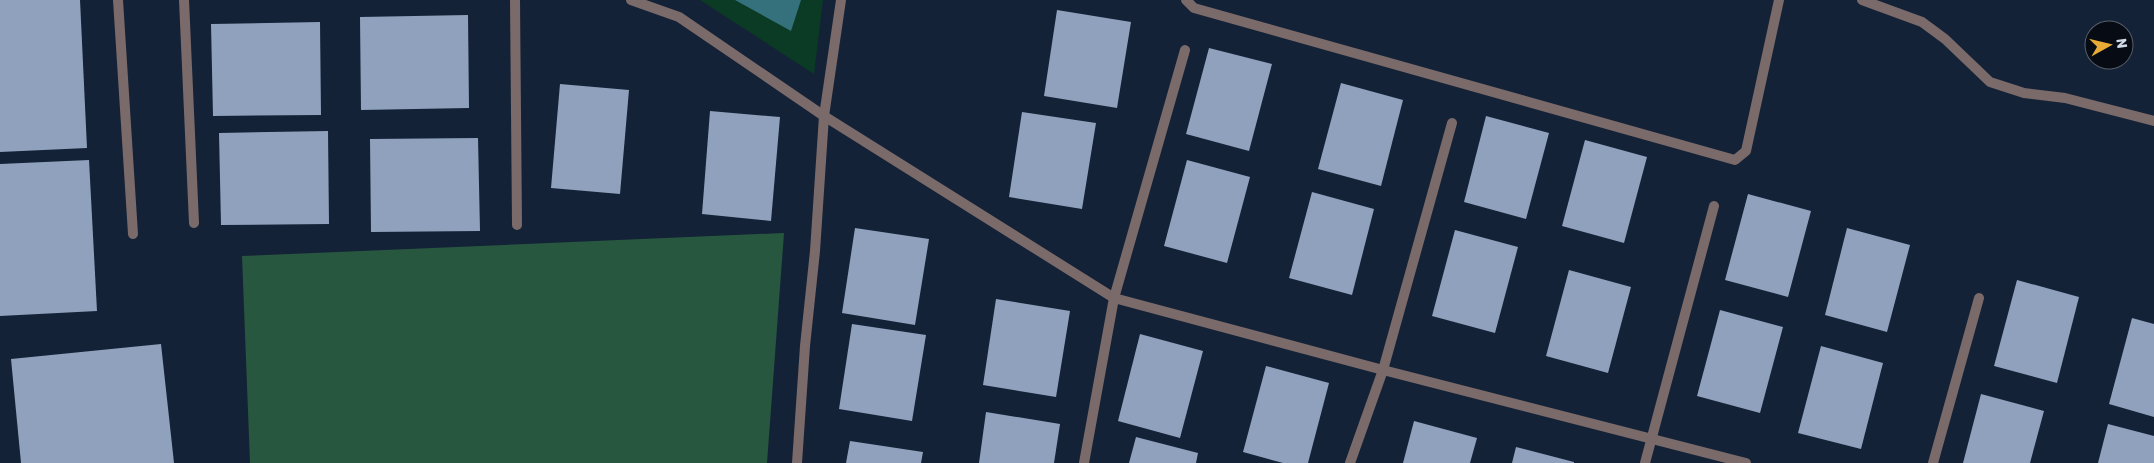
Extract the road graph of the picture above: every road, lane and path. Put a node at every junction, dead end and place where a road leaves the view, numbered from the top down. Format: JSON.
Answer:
{"nodes":[{"id":1,"x":118,"y":0,"type":"edge"},
{"id":2,"x":184,"y":0,"type":"edge"},
{"id":3,"x":515,"y":0,"type":"edge"},
{"id":4,"x":631,"y":0,"type":"edge"},
{"id":5,"x":841,"y":0,"type":"edge"},
{"id":6,"x":1186,"y":0,"type":"edge"},
{"id":7,"x":1779,"y":0,"type":"edge"},
{"id":8,"x":1862,"y":0,"type":"edge"},
{"id":9,"x":1185,"y":50,"type":"dead end"},
{"id":10,"x":824,"y":116,"type":"junction"},
{"id":11,"x":2154,"y":121,"type":"edge"},
{"id":12,"x":1452,"y":123,"type":"dead end"},
{"id":13,"x":1714,"y":206,"type":"dead end"},
{"id":14,"x":194,"y":224,"type":"dead end"},
{"id":15,"x":517,"y":225,"type":"dead end"},
{"id":16,"x":133,"y":234,"type":"dead end"},
{"id":17,"x":1114,"y":298,"type":"junction"},
{"id":18,"x":1979,"y":298,"type":"dead end"},
{"id":19,"x":1383,"y":370,"type":"junction"},
{"id":20,"x":1651,"y":440,"type":"junction"},
{"id":21,"x":797,"y":463,"type":"edge"},
{"id":22,"x":1084,"y":463,"type":"edge"},
{"id":23,"x":1350,"y":463,"type":"edge"},
{"id":24,"x":1645,"y":463,"type":"edge"},
{"id":25,"x":1746,"y":463,"type":"edge"},
{"id":26,"x":1933,"y":463,"type":"edge"}],
"edges":[{"from":1,"to":16,"type":"street"},
{"from":2,"to":14,"type":"street"},
{"from":3,"to":15,"type":"street"},
{"from":4,"to":10,"type":"street"},
{"from":5,"to":10,"type":"street"},
{"from":6,"to":7,"type":"street"},
{"from":8,"to":11,"type":"street"},
{"from":9,"to":17,"type":"street"},
{"from":10,"to":17,"type":"street"},
{"from":10,"to":21,"type":"street"},
{"from":12,"to":19,"type":"street"},
{"from":13,"to":20,"type":"street"},
{"from":17,"to":19,"type":"street"},
{"from":17,"to":22,"type":"street"},
{"from":18,"to":26,"type":"street"},
{"from":19,"to":20,"type":"street"},
{"from":19,"to":23,"type":"street"},
{"from":20,"to":24,"type":"street"},
{"from":20,"to":25,"type":"street"}]}
